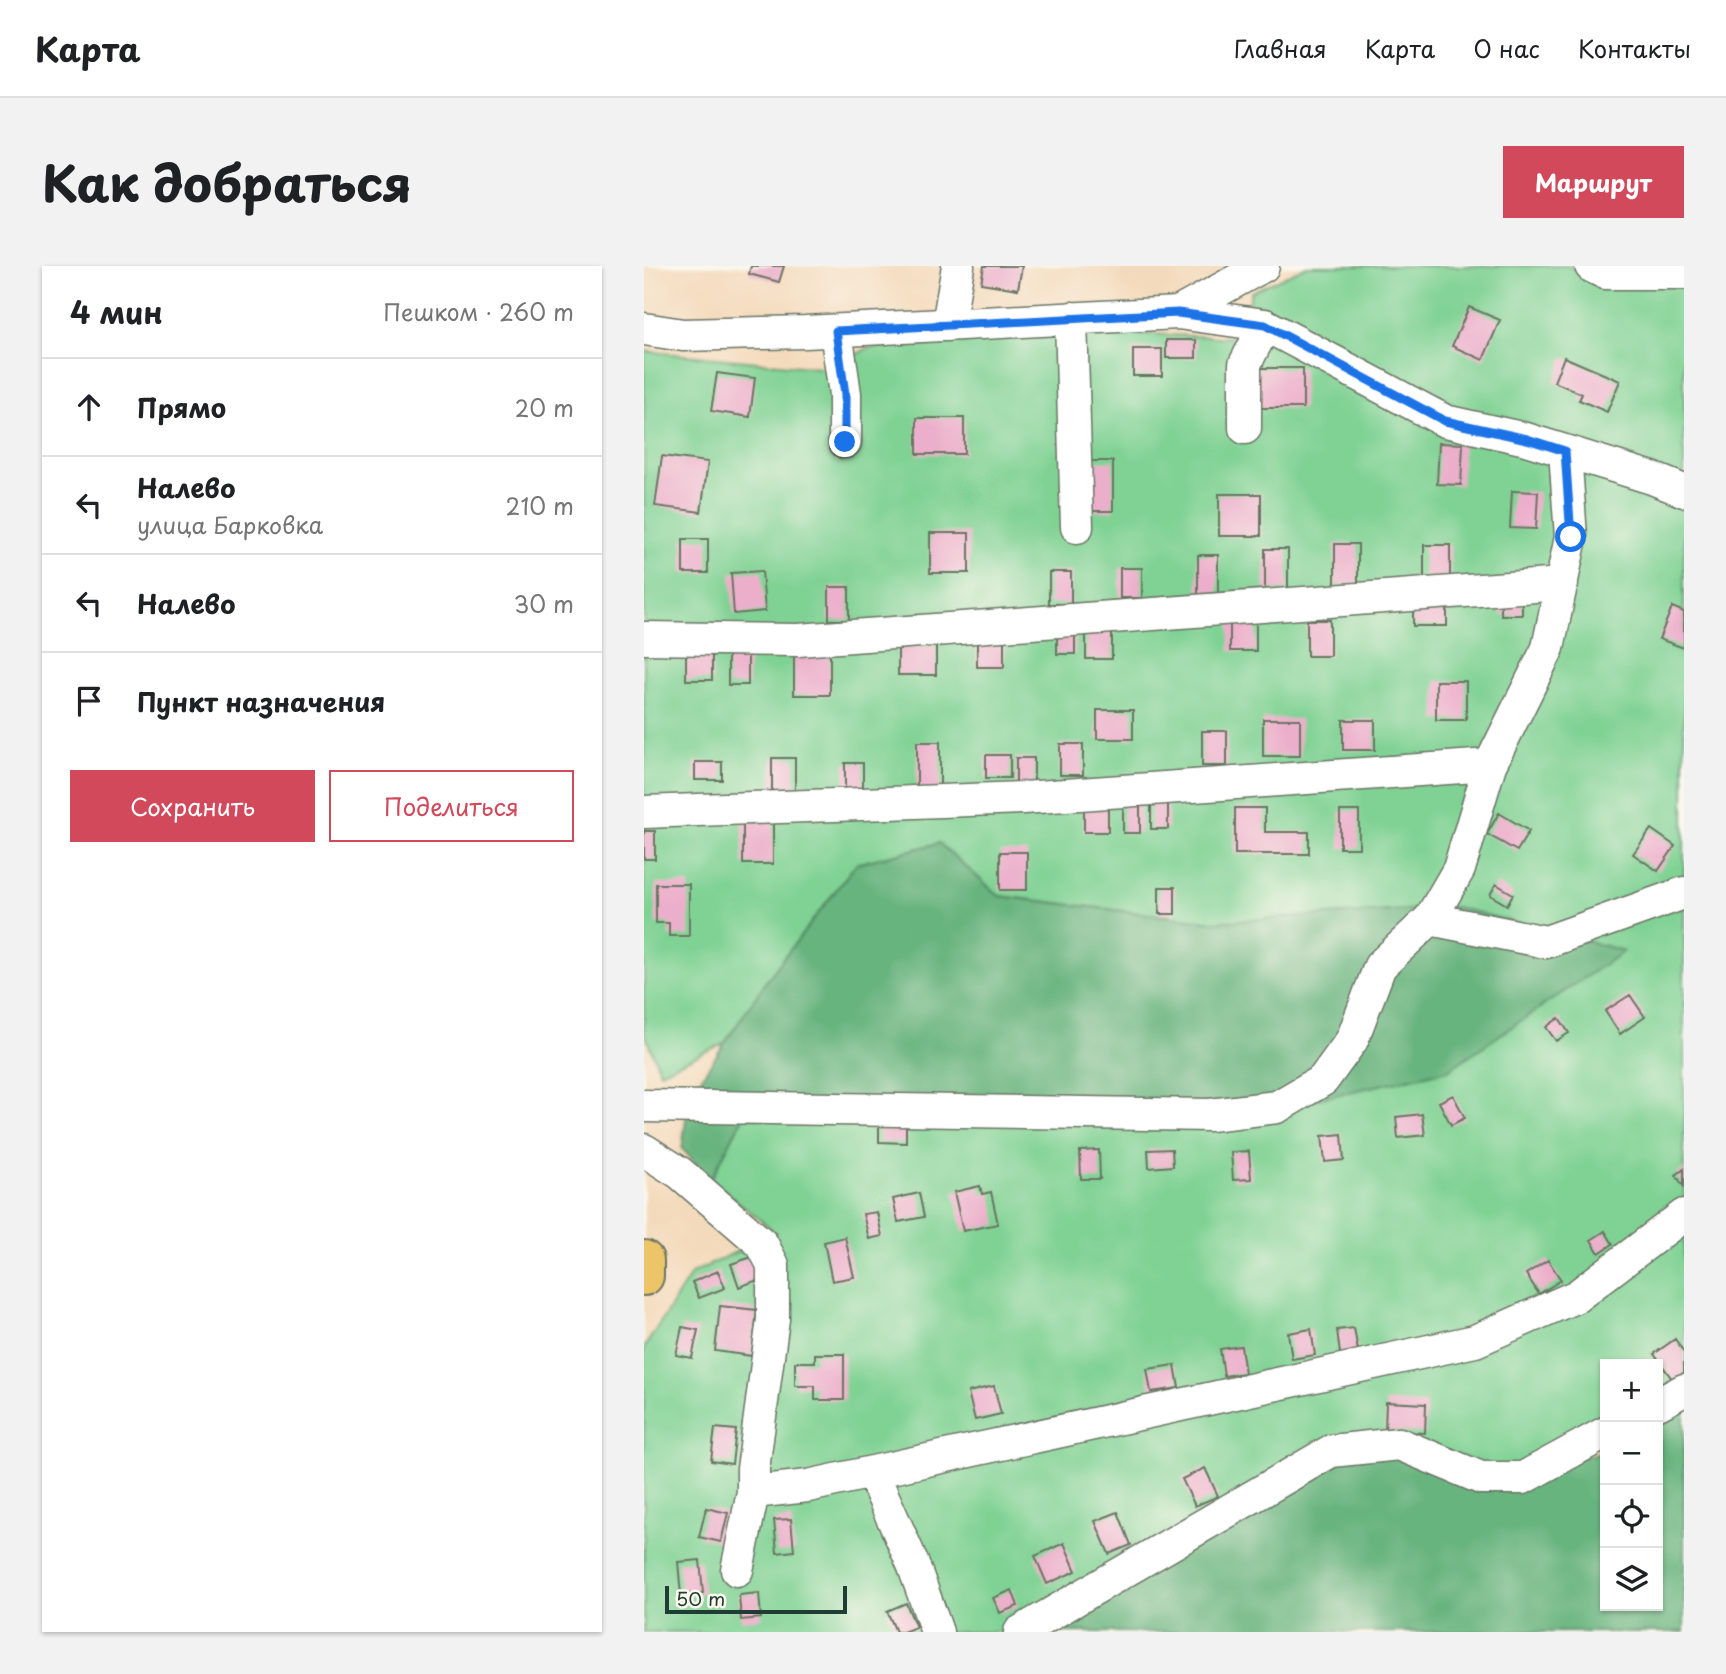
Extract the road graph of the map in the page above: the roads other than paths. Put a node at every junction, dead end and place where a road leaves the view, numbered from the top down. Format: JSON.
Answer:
{"nodes":[{"id":1,"x":958,"y":266,"type":"edge"},
{"id":2,"x":1263,"y":266,"type":"edge"},
{"id":3,"x":1591,"y":266,"type":"edge"},
{"id":4,"x":1684,"y":273,"type":"edge"},
{"id":5,"x":1178,"y":313,"type":"junction"},
{"id":6,"x":1071,"y":318,"type":"junction"},
{"id":7,"x":948,"y":325,"type":"junction"},
{"id":8,"x":1265,"y":325,"type":"junction"},
{"id":9,"x":644,"y":329,"type":"edge"},
{"id":10,"x":836,"y":331,"type":"junction"},
{"id":11,"x":1245,"y":428,"type":"dead end"},
{"id":12,"x":845,"y":442,"type":"dead end"},
{"id":13,"x":1565,"y":451,"type":"junction"},
{"id":14,"x":1684,"y":491,"type":"edge"},
{"id":15,"x":1077,"y":527,"type":"dead end"},
{"id":16,"x":1562,"y":584,"type":"junction"},
{"id":17,"x":644,"y":638,"type":"edge"},
{"id":18,"x":1490,"y":765,"type":"junction"},
{"id":19,"x":644,"y":812,"type":"edge"},
{"id":20,"x":1684,"y":893,"type":"edge"},
{"id":21,"x":1430,"y":919,"type":"junction"},
{"id":22,"x":644,"y":1106,"type":"edge"},
{"id":23,"x":644,"y":1150,"type":"edge"},
{"id":24,"x":1684,"y":1215,"type":"edge"},
{"id":25,"x":644,"y":1260,"type":"edge"},
{"id":26,"x":644,"y":1276,"type":"edge"},
{"id":27,"x":1684,"y":1390,"type":"edge"},
{"id":28,"x":1663,"y":1402,"type":"edge"},
{"id":29,"x":1600,"y":1436,"type":"edge"},
{"id":30,"x":873,"y":1472,"type":"junction"},
{"id":31,"x":753,"y":1492,"type":"junction"},
{"id":32,"x":737,"y":1570,"type":"dead end"},
{"id":33,"x":937,"y":1632,"type":"edge"},
{"id":34,"x":1020,"y":1632,"type":"edge"}],
"edges":[{"from":1,"to":7,"type":"street"},
{"from":2,"to":5,"type":"street"},
{"from":3,"to":4,"type":"street"},
{"from":5,"to":6,"type":"street"},
{"from":5,"to":8,"type":"street"},
{"from":6,"to":7,"type":"street"},
{"from":6,"to":15,"type":"street"},
{"from":7,"to":10,"type":"street"},
{"from":8,"to":11,"type":"street"},
{"from":8,"to":13,"type":"street"},
{"from":9,"to":10,"type":"street"},
{"from":10,"to":12,"type":"street"},
{"from":13,"to":14,"type":"street"},
{"from":13,"to":16,"type":"street"},
{"from":16,"to":17,"type":"street"},
{"from":16,"to":18,"type":"street"},
{"from":18,"to":19,"type":"street"},
{"from":18,"to":21,"type":"street"},
{"from":20,"to":21,"type":"street"},
{"from":21,"to":22,"type":"street"},
{"from":23,"to":31,"type":"street"},
{"from":24,"to":30,"type":"street"},
{"from":25,"to":26,"type":"main road"},
{"from":27,"to":28,"type":"street"},
{"from":29,"to":34,"type":"street"},
{"from":30,"to":31,"type":"street"},
{"from":30,"to":33,"type":"street"},
{"from":31,"to":32,"type":"street"}]}
